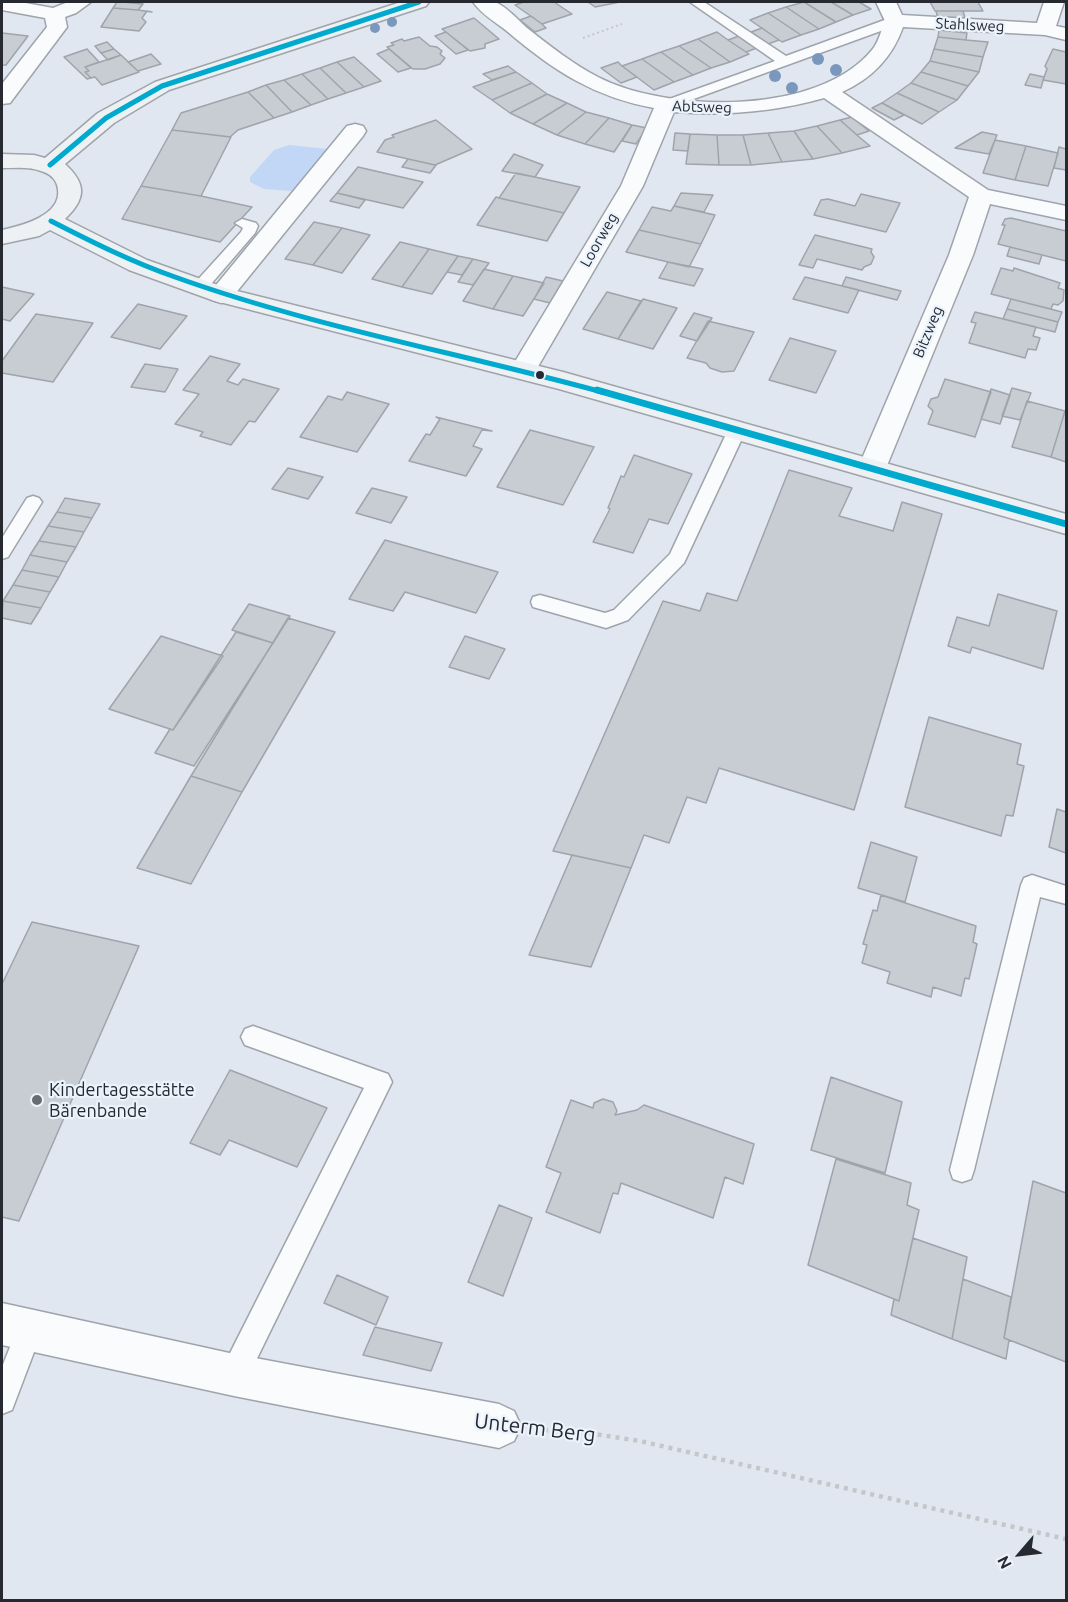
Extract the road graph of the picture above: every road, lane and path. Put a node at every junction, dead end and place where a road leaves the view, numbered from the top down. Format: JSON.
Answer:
{"nodes":[{"id":1,"x":81,"y":2,"type":"edge"},
{"id":2,"x":419,"y":2,"type":"edge"},
{"id":3,"x":483,"y":2,"type":"edge"},
{"id":4,"x":696,"y":2,"type":"edge"},
{"id":5,"x":886,"y":2,"type":"edge"},
{"id":6,"x":1054,"y":2,"type":"edge"},
{"id":7,"x":2,"y":4,"type":"edge"},
{"id":8,"x":54,"y":14,"type":"junction"},
{"id":9,"x":895,"y":21,"type":"junction"},
{"id":10,"x":1045,"y":30,"type":"junction"},
{"id":11,"x":1066,"y":33,"type":"edge"},
{"id":12,"x":786,"y":62,"type":"junction"},
{"id":13,"x":827,"y":90,"type":"junction"},
{"id":14,"x":2,"y":99,"type":"edge"},
{"id":15,"x":666,"y":105,"type":"junction"},
{"id":16,"x":355,"y":131,"type":"dead end"},
{"id":17,"x":2,"y":161,"type":"edge"},
{"id":18,"x":51,"y":165,"type":"junction"},
{"id":19,"x":981,"y":195,"type":"junction"},
{"id":20,"x":1066,"y":213,"type":"edge"},
{"id":21,"x":51,"y":221,"type":"junction"},
{"id":22,"x":242,"y":223,"type":"dead end"},
{"id":23,"x":2,"y":237,"type":"edge"},
{"id":24,"x":210,"y":291,"type":"junction"},
{"id":25,"x":523,"y":370,"type":"junction"},
{"id":26,"x":737,"y":430,"type":"junction"},
{"id":27,"x":872,"y":468,"type":"junction"},
{"id":28,"x":33,"y":502,"type":"dead end"},
{"id":29,"x":1066,"y":524,"type":"edge"},
{"id":30,"x":2,"y":552,"type":"edge"},
{"id":31,"x":540,"y":602,"type":"dead end"},
{"id":32,"x":1066,"y":895,"type":"edge"},
{"id":33,"x":253,"y":1037,"type":"dead end"},
{"id":34,"x":962,"y":1170,"type":"dead end"},
{"id":35,"x":15,"y":1328,"type":"edge"},
{"id":36,"x":234,"y":1375,"type":"junction"},
{"id":37,"x":2,"y":1400,"type":"edge"},
{"id":38,"x":499,"y":1426,"type":"joint"},
{"id":39,"x":1066,"y":1539,"type":"edge"}],
"edges":[{"from":1,"to":8,"type":"street"},
{"from":2,"to":18,"type":"street"},
{"from":3,"to":15,"type":"street","name":"Abtsweg"},
{"from":4,"to":12,"type":"lane"},
{"from":5,"to":9,"type":"street"},
{"from":6,"to":10,"type":"street"},
{"from":7,"to":8,"type":"street"},
{"from":8,"to":14,"type":"street"},
{"from":9,"to":10,"type":"street","name":"Stahlsweg"},
{"from":9,"to":12,"type":"lane"},
{"from":9,"to":13,"type":"street","name":"Abtsweg"},
{"from":10,"to":11,"type":"street","name":"Stahlsweg"},
{"from":12,"to":15,"type":"lane"},
{"from":13,"to":15,"type":"street","name":"Abtsweg"},
{"from":13,"to":19,"type":"street"},
{"from":15,"to":25,"type":"street","name":"Loorweg"},
{"from":16,"to":24,"type":"street"},
{"from":17,"to":18,"type":"street"},
{"from":18,"to":21,"type":"street"},
{"from":19,"to":20,"type":"street"},
{"from":19,"to":27,"type":"street","name":"Bitzweg"},
{"from":21,"to":23,"type":"street"},
{"from":21,"to":24,"type":"street"},
{"from":22,"to":24,"type":"lane"},
{"from":24,"to":25,"type":"street"},
{"from":25,"to":26,"type":"street"},
{"from":26,"to":27,"type":"street"},
{"from":26,"to":31,"type":"lane"},
{"from":27,"to":29,"type":"street"},
{"from":28,"to":30,"type":"lane"},
{"from":32,"to":34,"type":"lane"},
{"from":33,"to":36,"type":"lane"},
{"from":35,"to":36,"type":"street","name":"Unterm Berg"},
{"from":35,"to":37,"type":"lane"},
{"from":36,"to":38,"type":"street","name":"Unterm Berg"},
{"from":38,"to":39,"type":"path","name":"Unterm Berg"}]}
